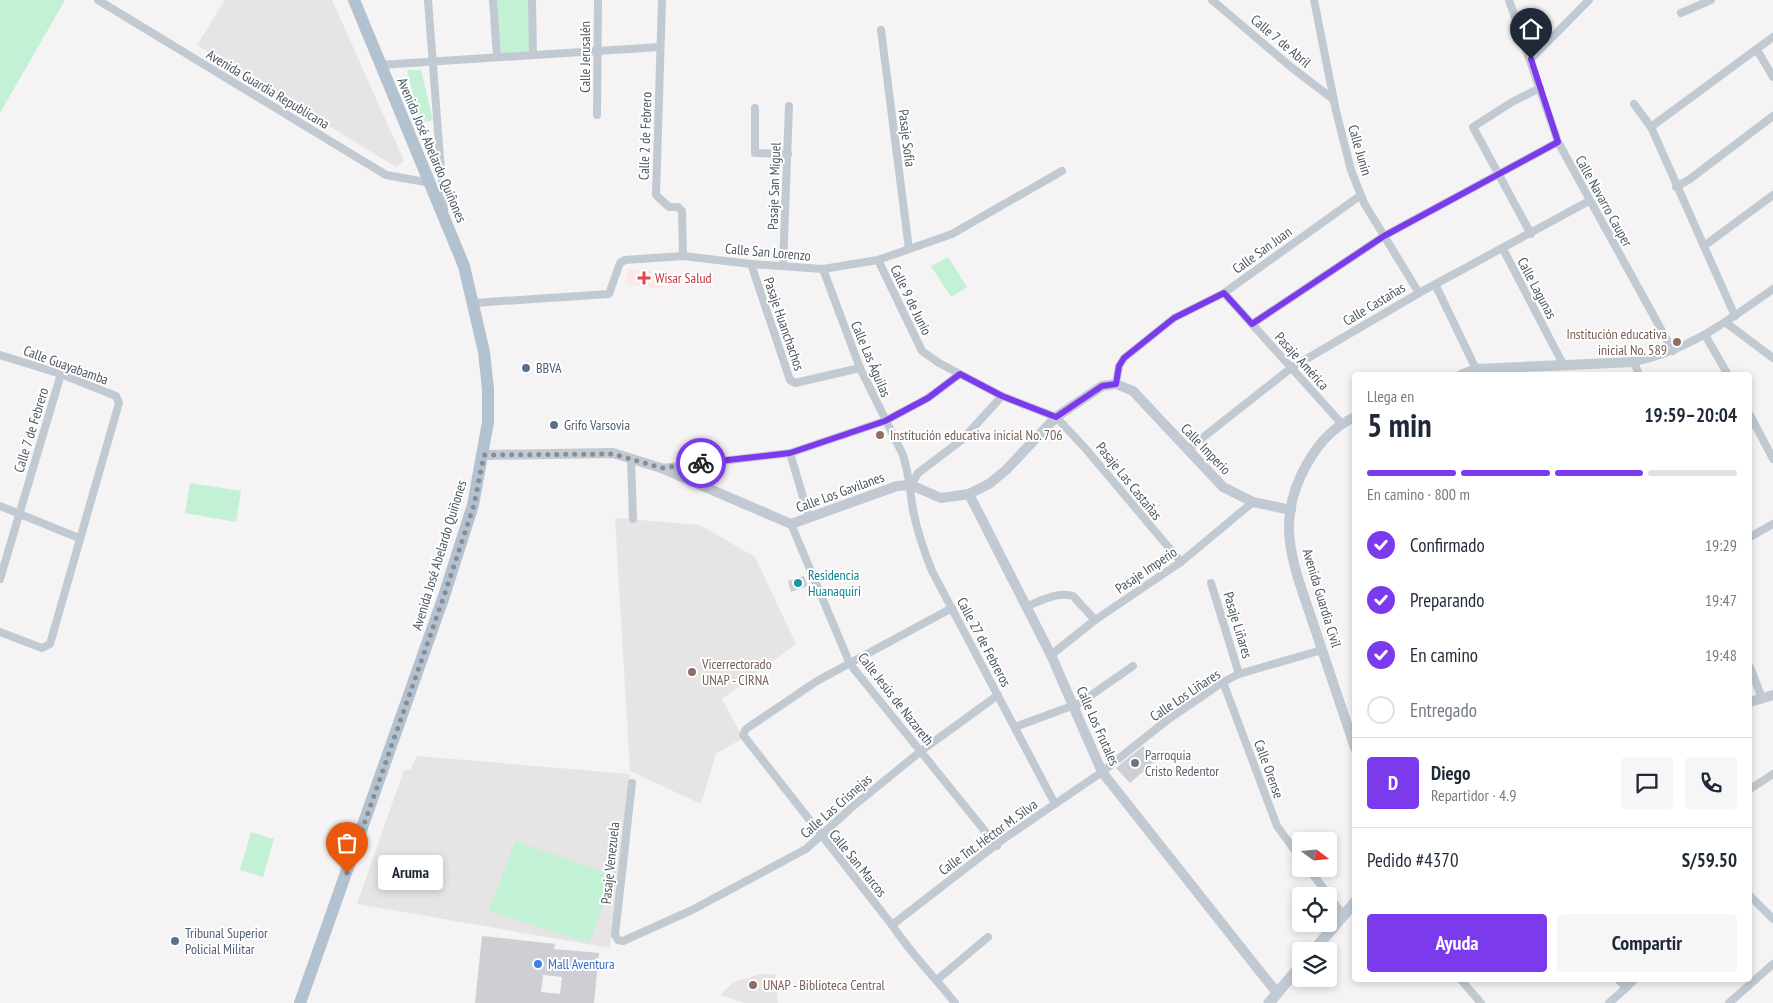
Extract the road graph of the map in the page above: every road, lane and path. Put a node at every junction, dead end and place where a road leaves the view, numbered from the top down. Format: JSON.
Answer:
{"nodes":[{"id":1,"x":98,"y":0,"type":"edge"},
{"id":2,"x":354,"y":0,"type":"edge"},
{"id":3,"x":428,"y":0,"type":"edge"},
{"id":4,"x":493,"y":0,"type":"edge"},
{"id":5,"x":532,"y":0,"type":"edge"},
{"id":6,"x":598,"y":0,"type":"edge"},
{"id":7,"x":662,"y":0,"type":"edge"},
{"id":8,"x":1212,"y":0,"type":"edge"},
{"id":9,"x":1314,"y":0,"type":"edge"},
{"id":10,"x":1509,"y":0,"type":"edge"},
{"id":11,"x":1589,"y":0,"type":"edge"},
{"id":12,"x":1711,"y":0,"type":"edge"},
{"id":13,"x":1681,"y":13,"type":"dead end"},
{"id":14,"x":881,"y":30,"type":"dead end"},
{"id":15,"x":1773,"y":38,"type":"edge"},
{"id":16,"x":660,"y":47,"type":"junction"},
{"id":17,"x":1757,"y":50,"type":"junction"},
{"id":18,"x":598,"y":51,"type":"junction"},
{"id":19,"x":533,"y":55,"type":"junction"},
{"id":20,"x":497,"y":58,"type":"junction"},
{"id":21,"x":1531,"y":59,"type":"junction"},
{"id":22,"x":433,"y":62,"type":"junction"},
{"id":23,"x":379,"y":65,"type":"junction"},
{"id":24,"x":1773,"y":77,"type":"edge"},
{"id":25,"x":1540,"y":88,"type":"junction"},
{"id":26,"x":1334,"y":100,"type":"junction"},
{"id":27,"x":1634,"y":104,"type":"dead end"},
{"id":28,"x":789,"y":106,"type":"dead end"},
{"id":29,"x":755,"y":108,"type":"dead end"},
{"id":30,"x":597,"y":115,"type":"dead end"},
{"id":31,"x":1773,"y":116,"type":"edge"},
{"id":32,"x":1651,"y":128,"type":"junction"},
{"id":33,"x":1558,"y":142,"type":"junction"},
{"id":34,"x":788,"y":154,"type":"junction"},
{"id":35,"x":1062,"y":172,"type":"dead end"},
{"id":36,"x":1499,"y":174,"type":"junction"},
{"id":37,"x":430,"y":183,"type":"junction"},
{"id":38,"x":1676,"y":187,"type":"junction"},
{"id":39,"x":1361,"y":195,"type":"junction"},
{"id":40,"x":1773,"y":195,"type":"edge"},
{"id":41,"x":1588,"y":201,"type":"junction"},
{"id":42,"x":445,"y":220,"type":"junction"},
{"id":43,"x":1531,"y":234,"type":"junction"},
{"id":44,"x":1384,"y":236,"type":"junction"},
{"id":45,"x":1704,"y":246,"type":"junction"},
{"id":46,"x":909,"y":249,"type":"junction"},
{"id":47,"x":1502,"y":249,"type":"junction"},
{"id":48,"x":682,"y":256,"type":"junction"},
{"id":49,"x":878,"y":260,"type":"junction"},
{"id":50,"x":751,"y":264,"type":"junction"},
{"id":51,"x":783,"y":266,"type":"junction"},
{"id":52,"x":823,"y":269,"type":"junction"},
{"id":53,"x":1435,"y":284,"type":"junction"},
{"id":54,"x":1773,"y":289,"type":"edge"},
{"id":55,"x":1419,"y":292,"type":"junction"},
{"id":56,"x":1224,"y":293,"type":"junction"},
{"id":57,"x":474,"y":303,"type":"junction"},
{"id":58,"x":1734,"y":316,"type":"junction"},
{"id":59,"x":1725,"y":322,"type":"junction"},
{"id":60,"x":1252,"y":324,"type":"junction"},
{"id":61,"x":1705,"y":335,"type":"junction"},
{"id":62,"x":1673,"y":351,"type":"junction"},
{"id":63,"x":0,"y":354,"type":"edge"},
{"id":64,"x":1773,"y":358,"type":"edge"},
{"id":65,"x":1634,"y":362,"type":"junction"},
{"id":66,"x":1564,"y":366,"type":"junction"},
{"id":67,"x":860,"y":368,"type":"junction"},
{"id":68,"x":1291,"y":368,"type":"junction"},
{"id":69,"x":1476,"y":369,"type":"junction"},
{"id":70,"x":1468,"y":372,"type":"edge"},
{"id":71,"x":1638,"y":372,"type":"edge"},
{"id":72,"x":1726,"y":372,"type":"edge"},
{"id":73,"x":61,"y":374,"type":"junction"},
{"id":74,"x":960,"y":374,"type":"junction"},
{"id":75,"x":1116,"y":384,"type":"junction"},
{"id":76,"x":1002,"y":396,"type":"junction"},
{"id":77,"x":1056,"y":417,"type":"junction"},
{"id":78,"x":1352,"y":418,"type":"edge"},
{"id":79,"x":1752,"y":419,"type":"edge"},
{"id":80,"x":885,"y":421,"type":"junction"},
{"id":81,"x":1341,"y":423,"type":"junction"},
{"id":82,"x":1186,"y":450,"type":"junction"},
{"id":83,"x":790,"y":453,"type":"junction"},
{"id":84,"x":484,"y":455,"type":"junction"},
{"id":85,"x":632,"y":458,"type":"junction"},
{"id":86,"x":1773,"y":460,"type":"edge"},
{"id":87,"x":662,"y":468,"type":"junction"},
{"id":88,"x":911,"y":485,"type":"junction"},
{"id":89,"x":969,"y":494,"type":"junction"},
{"id":90,"x":1253,"y":502,"type":"junction"},
{"id":91,"x":0,"y":506,"type":"edge"},
{"id":92,"x":1291,"y":510,"type":"junction"},
{"id":93,"x":19,"y":514,"type":"junction"},
{"id":94,"x":809,"y":517,"type":"junction"},
{"id":95,"x":633,"y":519,"type":"dead end"},
{"id":96,"x":791,"y":524,"type":"junction"},
{"id":97,"x":1773,"y":524,"type":"edge"},
{"id":98,"x":1752,"y":536,"type":"edge"},
{"id":99,"x":79,"y":538,"type":"junction"},
{"id":100,"x":1181,"y":562,"type":"junction"},
{"id":101,"x":0,"y":579,"type":"edge"},
{"id":102,"x":1211,"y":583,"type":"dead end"},
{"id":103,"x":1027,"y":606,"type":"junction"},
{"id":104,"x":952,"y":608,"type":"junction"},
{"id":105,"x":1095,"y":620,"type":"junction"},
{"id":106,"x":0,"y":632,"type":"edge"},
{"id":107,"x":1322,"y":650,"type":"junction"},
{"id":108,"x":1051,"y":655,"type":"junction"},
{"id":109,"x":850,"y":664,"type":"junction"},
{"id":110,"x":1133,"y":666,"type":"dead end"},
{"id":111,"x":1752,"y":671,"type":"edge"},
{"id":112,"x":1239,"y":674,"type":"junction"},
{"id":113,"x":1223,"y":682,"type":"junction"},
{"id":114,"x":998,"y":695,"type":"junction"},
{"id":115,"x":1773,"y":695,"type":"edge"},
{"id":116,"x":1762,"y":698,"type":"junction"},
{"id":117,"x":1752,"y":701,"type":"edge"},
{"id":118,"x":1074,"y":705,"type":"junction"},
{"id":119,"x":1015,"y":727,"type":"junction"},
{"id":120,"x":1352,"y":739,"type":"edge"},
{"id":121,"x":921,"y":751,"type":"junction"},
{"id":122,"x":1102,"y":772,"type":"junction"},
{"id":123,"x":1773,"y":774,"type":"edge"},
{"id":124,"x":632,"y":783,"type":"dead end"},
{"id":125,"x":1752,"y":788,"type":"edge"},
{"id":126,"x":1055,"y":804,"type":"junction"},
{"id":127,"x":821,"y":837,"type":"junction"},
{"id":128,"x":997,"y":846,"type":"junction"},
{"id":129,"x":1292,"y":847,"type":"edge"},
{"id":130,"x":1316,"y":878,"type":"edge"},
{"id":131,"x":1752,"y":898,"type":"edge"},
{"id":132,"x":1352,"y":905,"type":"edge"},
{"id":133,"x":1343,"y":915,"type":"junction"},
{"id":134,"x":1773,"y":918,"type":"edge"},
{"id":135,"x":892,"y":925,"type":"junction"},
{"id":136,"x":988,"y":937,"type":"dead end"},
{"id":137,"x":623,"y":941,"type":"joint"},
{"id":138,"x":1320,"y":942,"type":"edge"},
{"id":139,"x":1773,"y":964,"type":"edge"},
{"id":140,"x":1292,"y":976,"type":"edge"},
{"id":141,"x":937,"y":980,"type":"junction"},
{"id":142,"x":1463,"y":982,"type":"edge"},
{"id":143,"x":1621,"y":982,"type":"edge"},
{"id":144,"x":1632,"y":982,"type":"edge"},
{"id":145,"x":1626,"y":988,"type":"junction"},
{"id":146,"x":1277,"y":993,"type":"junction"},
{"id":147,"x":300,"y":1003,"type":"edge"},
{"id":148,"x":954,"y":1003,"type":"edge"},
{"id":149,"x":1269,"y":1003,"type":"edge"},
{"id":150,"x":1481,"y":1003,"type":"edge"},
{"id":151,"x":1609,"y":1003,"type":"edge"},
{"id":152,"x":1729,"y":1003,"type":"edge"}],
"edges":[{"from":1,"to":37,"type":"street","name":"Avenida Guardia Republicana"},
{"from":2,"to":23,"type":"main road","name":"Avenida José Abelardo Quiñones"},
{"from":3,"to":22,"type":"street"},
{"from":4,"to":20,"type":"street"},
{"from":5,"to":19,"type":"street"},
{"from":6,"to":18,"type":"street","name":"Calle Jerusalén"},
{"from":7,"to":16,"type":"street","name":"Calle 2 de Febrero"},
{"from":8,"to":26,"type":"street","name":"Calle 7 de Abril"},
{"from":9,"to":26,"type":"street","name":"Calle Junin"},
{"from":10,"to":21,"type":"street","name":"Calle Navarro Cauper"},
{"from":11,"to":21,"type":"street"},
{"from":12,"to":13,"type":"street"},
{"from":14,"to":46,"type":"street","name":"Pasaje Sofía"},
{"from":15,"to":17,"type":"street"},
{"from":16,"to":18,"type":"street"},
{"from":16,"to":48,"type":"street","name":"Calle 2 de Febrero"},
{"from":17,"to":24,"type":"street"},
{"from":17,"to":32,"type":"street"},
{"from":18,"to":19,"type":"street"},
{"from":18,"to":30,"type":"street","name":"Calle Jerusalén"},
{"from":19,"to":20,"type":"street"},
{"from":20,"to":22,"type":"street"},
{"from":21,"to":25,"type":"street","name":"Calle Navarro Cauper"},
{"from":22,"to":23,"type":"street"},
{"from":22,"to":42,"type":"street"},
{"from":23,"to":37,"type":"main road","name":"Avenida José Abelardo Quiñones"},
{"from":25,"to":33,"type":"street","name":"Calle Navarro Cauper"},
{"from":25,"to":36,"type":"street"},
{"from":26,"to":39,"type":"street","name":"Calle Junin"},
{"from":27,"to":32,"type":"street"},
{"from":28,"to":34,"type":"street","name":"Pasaje San Miguel"},
{"from":29,"to":34,"type":"street"},
{"from":31,"to":38,"type":"street"},
{"from":32,"to":38,"type":"street"},
{"from":33,"to":36,"type":"street"},
{"from":33,"to":41,"type":"street","name":"Calle Navarro Cauper"},
{"from":34,"to":51,"type":"street","name":"Pasaje San Miguel"},
{"from":35,"to":46,"type":"street","name":"Calle San Lorenzo"},
{"from":36,"to":43,"type":"street"},
{"from":36,"to":44,"type":"street"},
{"from":37,"to":42,"type":"main road","name":"Avenida José Abelardo Quiñones"},
{"from":38,"to":45,"type":"street"},
{"from":39,"to":44,"type":"street","name":"Calle Junin"},
{"from":39,"to":56,"type":"street","name":"Calle San Juan"},
{"from":40,"to":45,"type":"street"},
{"from":41,"to":43,"type":"street","name":"Calle Castañas"},
{"from":41,"to":62,"type":"street","name":"Calle Navarro Cauper"},
{"from":42,"to":57,"type":"main road","name":"Avenida José Abelardo Quiñones"},
{"from":43,"to":47,"type":"street","name":"Calle Castañas"},
{"from":44,"to":55,"type":"street","name":"Calle Junin"},
{"from":44,"to":60,"type":"street"},
{"from":45,"to":58,"type":"street"},
{"from":46,"to":49,"type":"street","name":"Calle San Lorenzo"},
{"from":47,"to":53,"type":"street","name":"Calle Castañas"},
{"from":47,"to":66,"type":"street","name":"Calle Lagunas"},
{"from":48,"to":50,"type":"street","name":"Calle San Lorenzo"},
{"from":48,"to":57,"type":"street","name":"Calle San Lorenzo"},
{"from":49,"to":52,"type":"street","name":"Calle San Lorenzo"},
{"from":49,"to":74,"type":"street","name":"Calle 9 de Junio"},
{"from":50,"to":51,"type":"street","name":"Calle San Lorenzo"},
{"from":50,"to":67,"type":"street","name":"Pasaje Huanchachos"},
{"from":51,"to":52,"type":"street","name":"Calle San Lorenzo"},
{"from":52,"to":67,"type":"street","name":"Calle Las Águilas"},
{"from":53,"to":55,"type":"street","name":"Calle Castañas"},
{"from":53,"to":69,"type":"street"},
{"from":54,"to":58,"type":"street"},
{"from":55,"to":68,"type":"street","name":"Calle Castañas"},
{"from":56,"to":60,"type":"street","name":"Pasaje América"},
{"from":56,"to":75,"type":"street","name":"Calle San Juan"},
{"from":57,"to":84,"type":"main road","name":"Avenida José Abelardo Quiñones"},
{"from":58,"to":59,"type":"street"},
{"from":59,"to":61,"type":"street"},
{"from":59,"to":64,"type":"street"},
{"from":60,"to":68,"type":"street","name":"Pasaje América"},
{"from":61,"to":62,"type":"street"},
{"from":61,"to":72,"type":"street"},
{"from":62,"to":65,"type":"street"},
{"from":63,"to":73,"type":"street","name":"Calle Guayabamba"},
{"from":65,"to":66,"type":"street"},
{"from":65,"to":71,"type":"street"},
{"from":66,"to":69,"type":"street"},
{"from":67,"to":80,"type":"street","name":"Calle Las Águilas"},
{"from":68,"to":81,"type":"street","name":"Pasaje América"},
{"from":68,"to":82,"type":"street","name":"Calle Castañas"},
{"from":69,"to":70,"type":"street"},
{"from":73,"to":93,"type":"street","name":"Calle 7 de Febrero"},
{"from":73,"to":99,"type":"street","name":"Calle Guayabamba"},
{"from":74,"to":76,"type":"street","name":"Calle 9 de Junio"},
{"from":74,"to":80,"type":"street"},
{"from":75,"to":77,"type":"street"},
{"from":75,"to":82,"type":"street","name":"Calle Imperio"},
{"from":76,"to":77,"type":"street","name":"Calle 9 de Junio"},
{"from":76,"to":88,"type":"street"},
{"from":77,"to":89,"type":"street"},
{"from":77,"to":100,"type":"street","name":"Pasaje Las Castañas"},
{"from":78,"to":81,"type":"street","name":"Avenida Guardia Civil"},
{"from":79,"to":86,"type":"street"},
{"from":80,"to":83,"type":"street"},
{"from":80,"to":88,"type":"street","name":"Calle Las Águilas"},
{"from":81,"to":92,"type":"street","name":"Avenida Guardia Civil"},
{"from":82,"to":90,"type":"street","name":"Calle Imperio"},
{"from":83,"to":87,"type":"street"},
{"from":83,"to":94,"type":"street"},
{"from":84,"to":85,"type":"street","name":"Calle Los Gavilanes"},
{"from":84,"to":147,"type":"main road","name":"Avenida José Abelardo Quiñones"},
{"from":85,"to":87,"type":"street","name":"Calle Los Gavilanes"},
{"from":85,"to":95,"type":"street"},
{"from":87,"to":96,"type":"street","name":"Calle Los Gavilanes"},
{"from":88,"to":89,"type":"street"},
{"from":88,"to":94,"type":"street","name":"Calle Los Gavilanes"},
{"from":88,"to":104,"type":"street","name":"Calle 27 de Febreros"},
{"from":89,"to":103,"type":"street","name":"Calle Los Frutales"},
{"from":90,"to":92,"type":"street","name":"Calle Imperio"},
{"from":90,"to":100,"type":"street","name":"Pasaje Imperio"},
{"from":91,"to":93,"type":"street"},
{"from":92,"to":107,"type":"street","name":"Avenida Guardia Civil"},
{"from":93,"to":99,"type":"street"},
{"from":93,"to":101,"type":"street","name":"Calle 7 de Febrero"},
{"from":94,"to":96,"type":"street","name":"Calle Los Gavilanes"},
{"from":96,"to":109,"type":"street","name":"Calle Jesús de Nazareth"},
{"from":97,"to":98,"type":"street"},
{"from":99,"to":106,"type":"street"},
{"from":100,"to":105,"type":"street","name":"Pasaje Imperio"},
{"from":102,"to":112,"type":"street","name":"Pasaje Liñares"},
{"from":103,"to":105,"type":"street"},
{"from":103,"to":108,"type":"street","name":"Calle Los Frutales"},
{"from":104,"to":109,"type":"street"},
{"from":104,"to":114,"type":"street","name":"Calle 27 de Febreros"},
{"from":105,"to":108,"type":"street","name":"Pasaje Imperio"},
{"from":107,"to":112,"type":"street","name":"Calle Los Liñares"},
{"from":107,"to":120,"type":"street","name":"Avenida Guardia Civil"},
{"from":108,"to":118,"type":"street","name":"Calle Los Frutales"},
{"from":109,"to":121,"type":"street","name":"Calle Jesús de Nazareth"},
{"from":109,"to":127,"type":"street","name":"Calle San Marcos"},
{"from":110,"to":118,"type":"street"},
{"from":111,"to":116,"type":"street"},
{"from":112,"to":113,"type":"street","name":"Calle Los Liñares"},
{"from":113,"to":122,"type":"street","name":"Calle Los Liñares"},
{"from":113,"to":129,"type":"street","name":"Calle Orense"},
{"from":114,"to":119,"type":"street","name":"Calle 27 de Febreros"},
{"from":114,"to":121,"type":"street","name":"Calle Las Crisnejas"},
{"from":115,"to":116,"type":"street"},
{"from":116,"to":117,"type":"street"},
{"from":118,"to":119,"type":"street"},
{"from":118,"to":122,"type":"street","name":"Calle Los Frutales"},
{"from":119,"to":126,"type":"street","name":"Calle 27 de Febreros"},
{"from":121,"to":127,"type":"street","name":"Calle Las Crisnejas"},
{"from":121,"to":128,"type":"street","name":"Calle Jesús de Nazareth"},
{"from":122,"to":126,"type":"street","name":"Calle Tnt. Héctor M. Silva"},
{"from":122,"to":146,"type":"street","name":"Calle Los Frutales"},
{"from":123,"to":125,"type":"street"},
{"from":124,"to":137,"type":"street","name":"Pasaje Venezuela"},
{"from":126,"to":128,"type":"street","name":"Calle Tnt. Héctor M. Silva"},
{"from":127,"to":135,"type":"street","name":"Calle San Marcos"},
{"from":127,"to":137,"type":"street","name":"Calle Las Crisnejas"},
{"from":128,"to":135,"type":"street","name":"Calle Tnt. Héctor M. Silva"},
{"from":130,"to":133,"type":"street"},
{"from":131,"to":134,"type":"street"},
{"from":132,"to":133,"type":"main road"},
{"from":133,"to":138,"type":"main road"},
{"from":135,"to":141,"type":"street","name":"Calle San Marcos"},
{"from":136,"to":141,"type":"street"},
{"from":139,"to":152,"type":"street"},
{"from":140,"to":146,"type":"main road"},
{"from":141,"to":148,"type":"street","name":"Calle San Marcos"},
{"from":142,"to":150,"type":"street"},
{"from":143,"to":145,"type":"street"},
{"from":144,"to":145,"type":"street"},
{"from":145,"to":151,"type":"street"},
{"from":146,"to":149,"type":"main road"}]}
